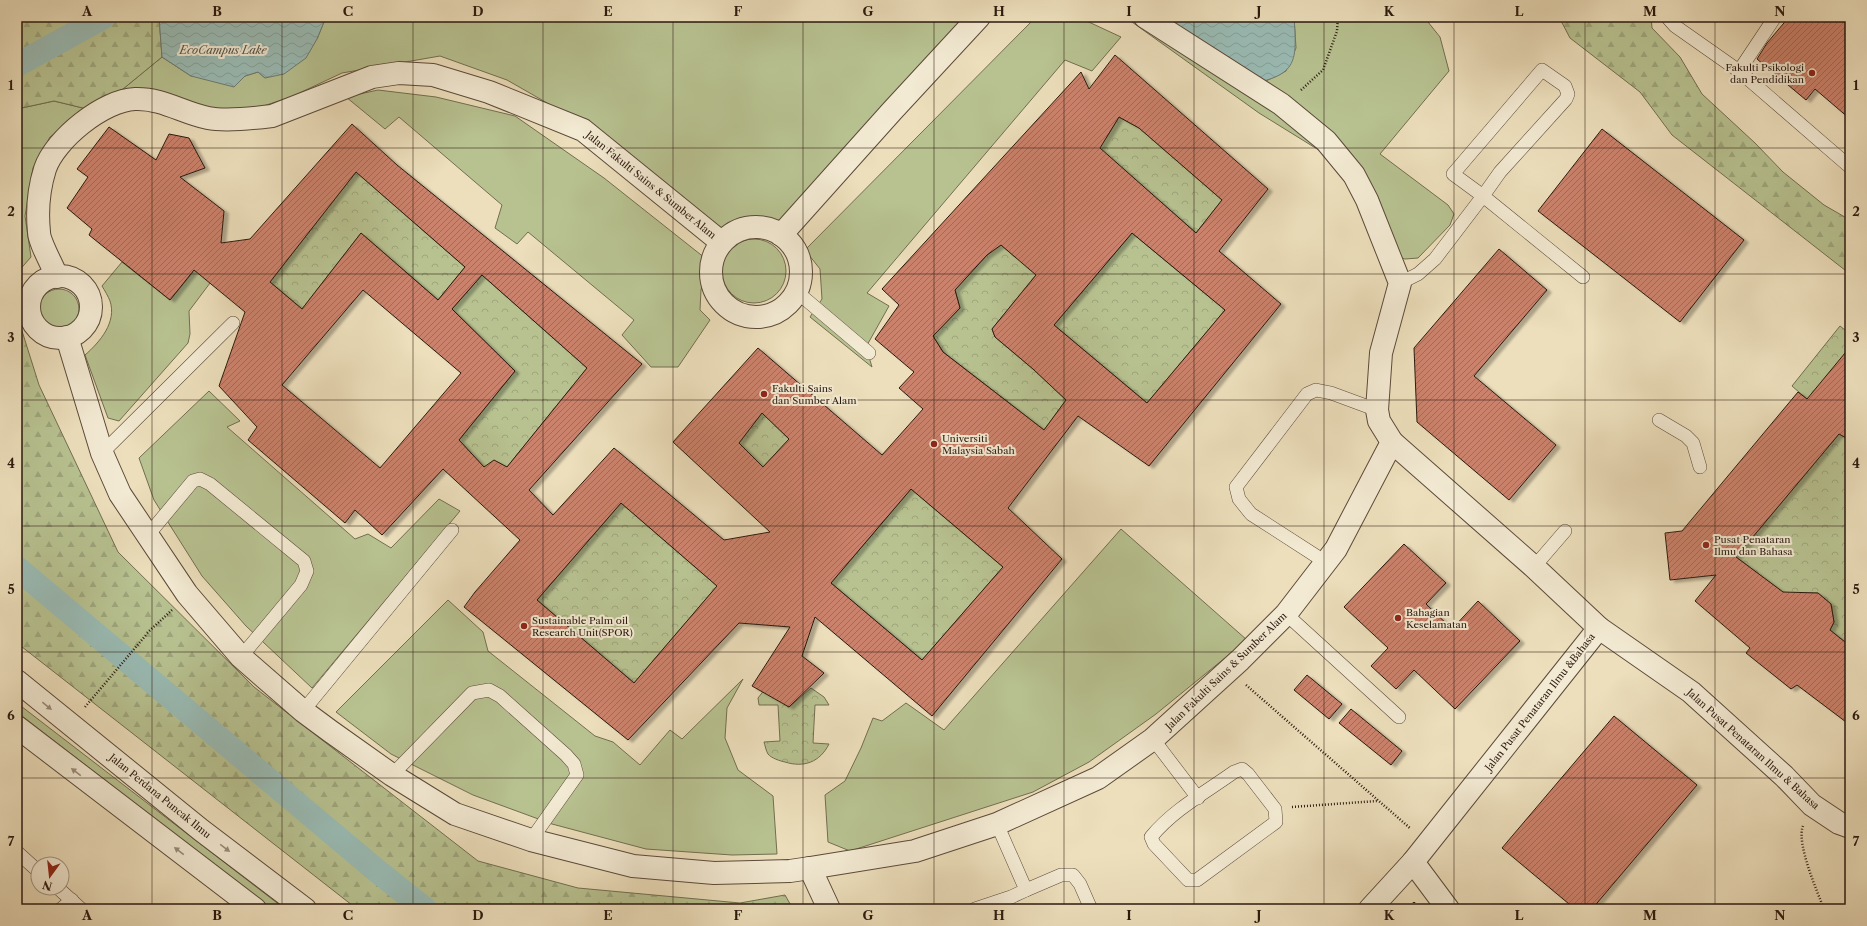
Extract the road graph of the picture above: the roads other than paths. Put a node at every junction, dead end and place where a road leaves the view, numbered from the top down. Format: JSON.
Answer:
{"nodes":[{"id":1,"x":979,"y":17,"type":"edge"},
{"id":2,"x":1145,"y":17,"type":"edge"},
{"id":3,"x":1667,"y":17,"type":"edge"},
{"id":4,"x":1775,"y":17,"type":"edge"},
{"id":5,"x":1740,"y":71,"type":"junction"},
{"id":6,"x":1850,"y":167,"type":"edge"},
{"id":7,"x":1483,"y":196,"type":"junction"},
{"id":8,"x":781,"y":235,"type":"junction"},
{"id":9,"x":722,"y":242,"type":"junction"},
{"id":10,"x":57,"y":277,"type":"junction"},
{"id":11,"x":1583,"y":277,"type":"dead end"},
{"id":12,"x":1400,"y":282,"type":"junction"},
{"id":13,"x":797,"y":292,"type":"junction"},
{"id":14,"x":233,"y":323,"type":"dead end"},
{"id":15,"x":67,"y":337,"type":"junction"},
{"id":16,"x":869,"y":353,"type":"dead end"},
{"id":17,"x":1377,"y":410,"type":"junction"},
{"id":18,"x":1659,"y":420,"type":"dead end"},
{"id":19,"x":1392,"y":442,"type":"junction"},
{"id":20,"x":102,"y":453,"type":"junction"},
{"id":21,"x":1700,"y":467,"type":"dead end"},
{"id":22,"x":452,"y":530,"type":"dead end"},
{"id":23,"x":1564,"y":531,"type":"dead end"},
{"id":24,"x":148,"y":535,"type":"junction"},
{"id":25,"x":1327,"y":563,"type":"junction"},
{"id":26,"x":1534,"y":567,"type":"junction"},
{"id":27,"x":1286,"y":614,"type":"junction"},
{"id":28,"x":1598,"y":628,"type":"junction"},
{"id":29,"x":241,"y":657,"type":"junction"},
{"id":30,"x":17,"y":681,"type":"edge"},
{"id":31,"x":303,"y":711,"type":"junction"},
{"id":32,"x":1399,"y":717,"type":"dead end"},
{"id":33,"x":17,"y":727,"type":"edge"},
{"id":34,"x":1153,"y":740,"type":"junction"},
{"id":35,"x":392,"y":775,"type":"junction"},
{"id":36,"x":1198,"y":798,"type":"junction"},
{"id":37,"x":997,"y":824,"type":"junction"},
{"id":38,"x":1850,"y":827,"type":"edge"},
{"id":39,"x":532,"y":840,"type":"junction"},
{"id":40,"x":17,"y":852,"type":"edge"},
{"id":41,"x":1413,"y":862,"type":"junction"},
{"id":42,"x":30,"y":864,"type":"edge"},
{"id":43,"x":810,"y":868,"type":"junction"},
{"id":44,"x":1026,"y":890,"type":"junction"},
{"id":45,"x":67,"y":896,"type":"edge"},
{"id":46,"x":72,"y":900,"type":"junction"},
{"id":47,"x":61,"y":909,"type":"edge"},
{"id":48,"x":82,"y":909,"type":"edge"},
{"id":49,"x":255,"y":909,"type":"edge"},
{"id":50,"x":305,"y":909,"type":"edge"},
{"id":51,"x":829,"y":909,"type":"edge"},
{"id":52,"x":975,"y":909,"type":"edge"},
{"id":53,"x":1091,"y":909,"type":"edge"},
{"id":54,"x":1370,"y":909,"type":"edge"},
{"id":55,"x":1448,"y":909,"type":"edge"}],
"edges":[{"from":1,"to":8,"type":"street"},
{"from":2,"to":12,"type":"street"},
{"from":3,"to":5,"type":"lane"},
{"from":4,"to":5,"type":"lane"},
{"from":5,"to":6,"type":"lane"},
{"from":7,"to":7,"type":"lane"},
{"from":7,"to":11,"type":"lane"},
{"from":7,"to":12,"type":"lane"},
{"from":8,"to":9,"type":"street"},
{"from":8,"to":13,"type":"street"},
{"from":9,"to":10,"type":"street","name":"Jalan Fakulti Sains & Sumber Alam"},
{"from":9,"to":13,"type":"street"},
{"from":10,"to":15,"type":"street"},
{"from":10,"to":15,"type":"street"},
{"from":12,"to":17,"type":"street"},
{"from":13,"to":16,"type":"lane"},
{"from":14,"to":20,"type":"lane"},
{"from":15,"to":20,"type":"street","name":"Jalan Fakulti Sains & Sumber Alam"},
{"from":17,"to":19,"type":"street"},
{"from":17,"to":25,"type":"lane"},
{"from":18,"to":21,"type":"lane"},
{"from":19,"to":25,"type":"street","name":"Jalan Fakulti Sains & Sumber Alam"},
{"from":19,"to":26,"type":"street","name":"Jalan Pusat Penataran Ilmu &Bahasa"},
{"from":20,"to":24,"type":"street","name":"Jalan Fakulti Sains & Sumber Alam"},
{"from":22,"to":31,"type":"lane"},
{"from":23,"to":26,"type":"lane"},
{"from":24,"to":29,"type":"street","name":"Jalan Fakulti Sains & Sumber Alam"},
{"from":24,"to":29,"type":"lane"},
{"from":25,"to":27,"type":"street","name":"Jalan Fakulti Sains & Sumber Alam"},
{"from":26,"to":28,"type":"street","name":"Jalan Pusat Penataran Ilmu &Bahasa"},
{"from":27,"to":32,"type":"lane"},
{"from":27,"to":34,"type":"street","name":"Jalan Fakulti Sains & Sumber Alam"},
{"from":28,"to":38,"type":"street","name":"Jalan Pusat Penataran Ilmu & Bahasa"},
{"from":28,"to":41,"type":"street","name":"Jalan Pusat Penataran Ilmu &Bahasa"},
{"from":29,"to":31,"type":"street","name":"Jalan Fakulti Sains & Sumber Alam"},
{"from":30,"to":50,"type":"street","name":"Jalan Perdana Puncak Ilmu","one_way":true},
{"from":31,"to":35,"type":"street","name":"Jalan Fakulti Sains & Sumber Alam"},
{"from":49,"to":33,"type":"street","one_way":true},
{"from":34,"to":36,"type":"lane"},
{"from":34,"to":37,"type":"street","name":"Jalan Fakulti Sains & Sumber Alam"},
{"from":35,"to":39,"type":"street","name":"Jalan Fakulti Sains & Sumber Alam"},
{"from":35,"to":39,"type":"lane"},
{"from":36,"to":36,"type":"lane"},
{"from":37,"to":43,"type":"street","name":"Jalan Fakulti Sains & Sumber Alam"},
{"from":37,"to":44,"type":"lane"},
{"from":39,"to":43,"type":"street","name":"Jalan Fakulti Sains & Sumber Alam"},
{"from":40,"to":42,"type":"lane"},
{"from":41,"to":54,"type":"street"},
{"from":41,"to":55,"type":"street"},
{"from":43,"to":51,"type":"street"},
{"from":44,"to":52,"type":"lane"},
{"from":44,"to":53,"type":"lane"},
{"from":45,"to":46,"type":"lane"},
{"from":46,"to":47,"type":"lane"},
{"from":46,"to":48,"type":"lane"}]}
